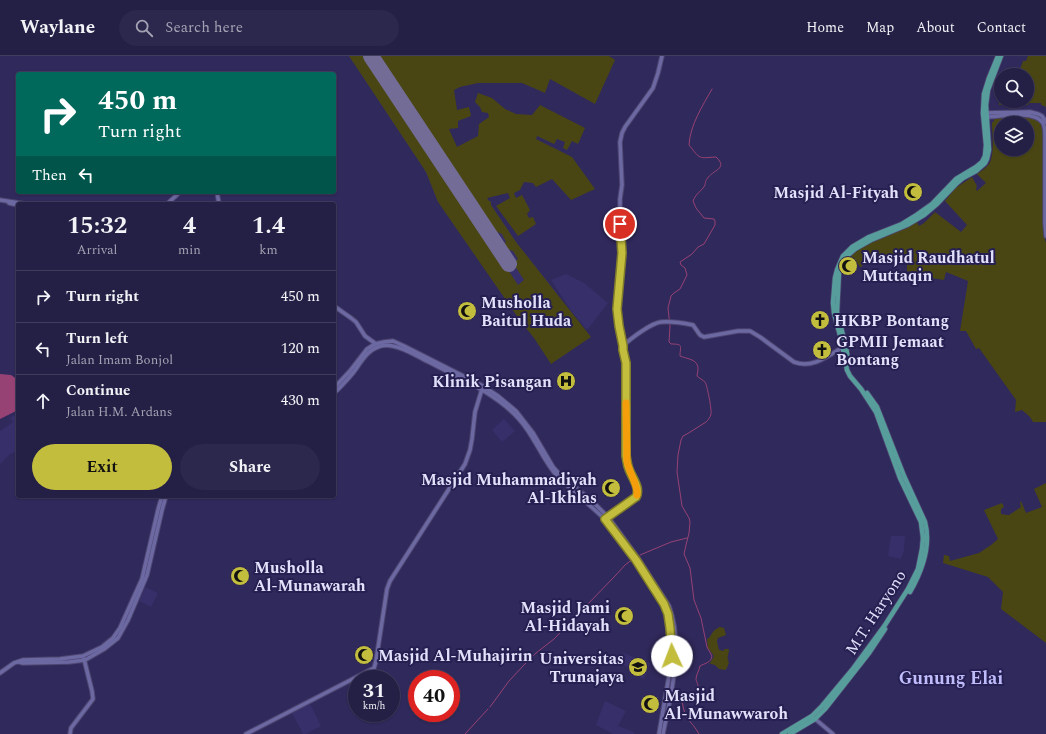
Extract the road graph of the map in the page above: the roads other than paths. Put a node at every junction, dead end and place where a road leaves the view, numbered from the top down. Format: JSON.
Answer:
{"nodes":[{"id":1,"x":662,"y":56,"type":"edge"},
{"id":2,"x":998,"y":56,"type":"edge"},
{"id":3,"x":1001,"y":56,"type":"edge"},
{"id":4,"x":985,"y":115,"type":"junction"},
{"id":5,"x":1046,"y":122,"type":"edge"},
{"id":6,"x":178,"y":194,"type":"edge"},
{"id":7,"x":1046,"y":197,"type":"edge"},
{"id":8,"x":0,"y":201,"type":"edge"},
{"id":9,"x":169,"y":202,"type":"edge"},
{"id":10,"x":16,"y":203,"type":"edge"},
{"id":11,"x":16,"y":205,"type":"edge"},
{"id":12,"x":1046,"y":236,"type":"edge"},
{"id":13,"x":336,"y":307,"type":"edge"},
{"id":14,"x":377,"y":345,"type":"junction"},
{"id":15,"x":623,"y":346,"type":"junction"},
{"id":16,"x":844,"y":347,"type":"junction"},
{"id":17,"x":336,"y":386,"type":"edge"},
{"id":18,"x":482,"y":388,"type":"junction"},
{"id":19,"x":336,"y":391,"type":"edge"},
{"id":20,"x":162,"y":499,"type":"edge"},
{"id":21,"x":607,"y":519,"type":"junction"},
{"id":22,"x":673,"y":635,"type":"junction"},
{"id":23,"x":84,"y":658,"type":"junction"},
{"id":24,"x":0,"y":673,"type":"edge"},
{"id":25,"x":814,"y":717,"type":"junction"},
{"id":26,"x":70,"y":734,"type":"edge"},
{"id":27,"x":246,"y":734,"type":"edge"},
{"id":28,"x":659,"y":734,"type":"edge"},
{"id":29,"x":663,"y":734,"type":"edge"},
{"id":30,"x":782,"y":734,"type":"edge"},
{"id":31,"x":790,"y":734,"type":"edge"},
{"id":32,"x":833,"y":734,"type":"edge"}],
"edges":[{"from":1,"to":15,"type":"street"},
{"from":2,"to":4,"type":"main road"},
{"from":3,"to":4,"type":"main road"},
{"from":4,"to":5,"type":"street"},
{"from":4,"to":7,"type":"street"},
{"from":4,"to":16,"type":"main road","name":"M.T. Haryono"},
{"from":6,"to":9,"type":"street"},
{"from":7,"to":12,"type":"street"},
{"from":8,"to":10,"type":"street"},
{"from":8,"to":11,"type":"street"},
{"from":13,"to":14,"type":"street"},
{"from":14,"to":17,"type":"street"},
{"from":14,"to":18,"type":"street"},
{"from":14,"to":19,"type":"street"},
{"from":15,"to":16,"type":"street"},
{"from":15,"to":21,"type":"street"},
{"from":16,"to":25,"type":"main road","name":"M.T. Haryono"},
{"from":18,"to":21,"type":"street"},
{"from":18,"to":27,"type":"street"},
{"from":20,"to":23,"type":"street"},
{"from":21,"to":22,"type":"street"},
{"from":22,"to":28,"type":"street"},
{"from":22,"to":29,"type":"street"},
{"from":23,"to":24,"type":"street"},
{"from":23,"to":26,"type":"street"},
{"from":25,"to":30,"type":"main road","name":"M.T. Haryono"},
{"from":25,"to":31,"type":"main road","name":"M.T. Haryono"},
{"from":25,"to":32,"type":"street"}]}
